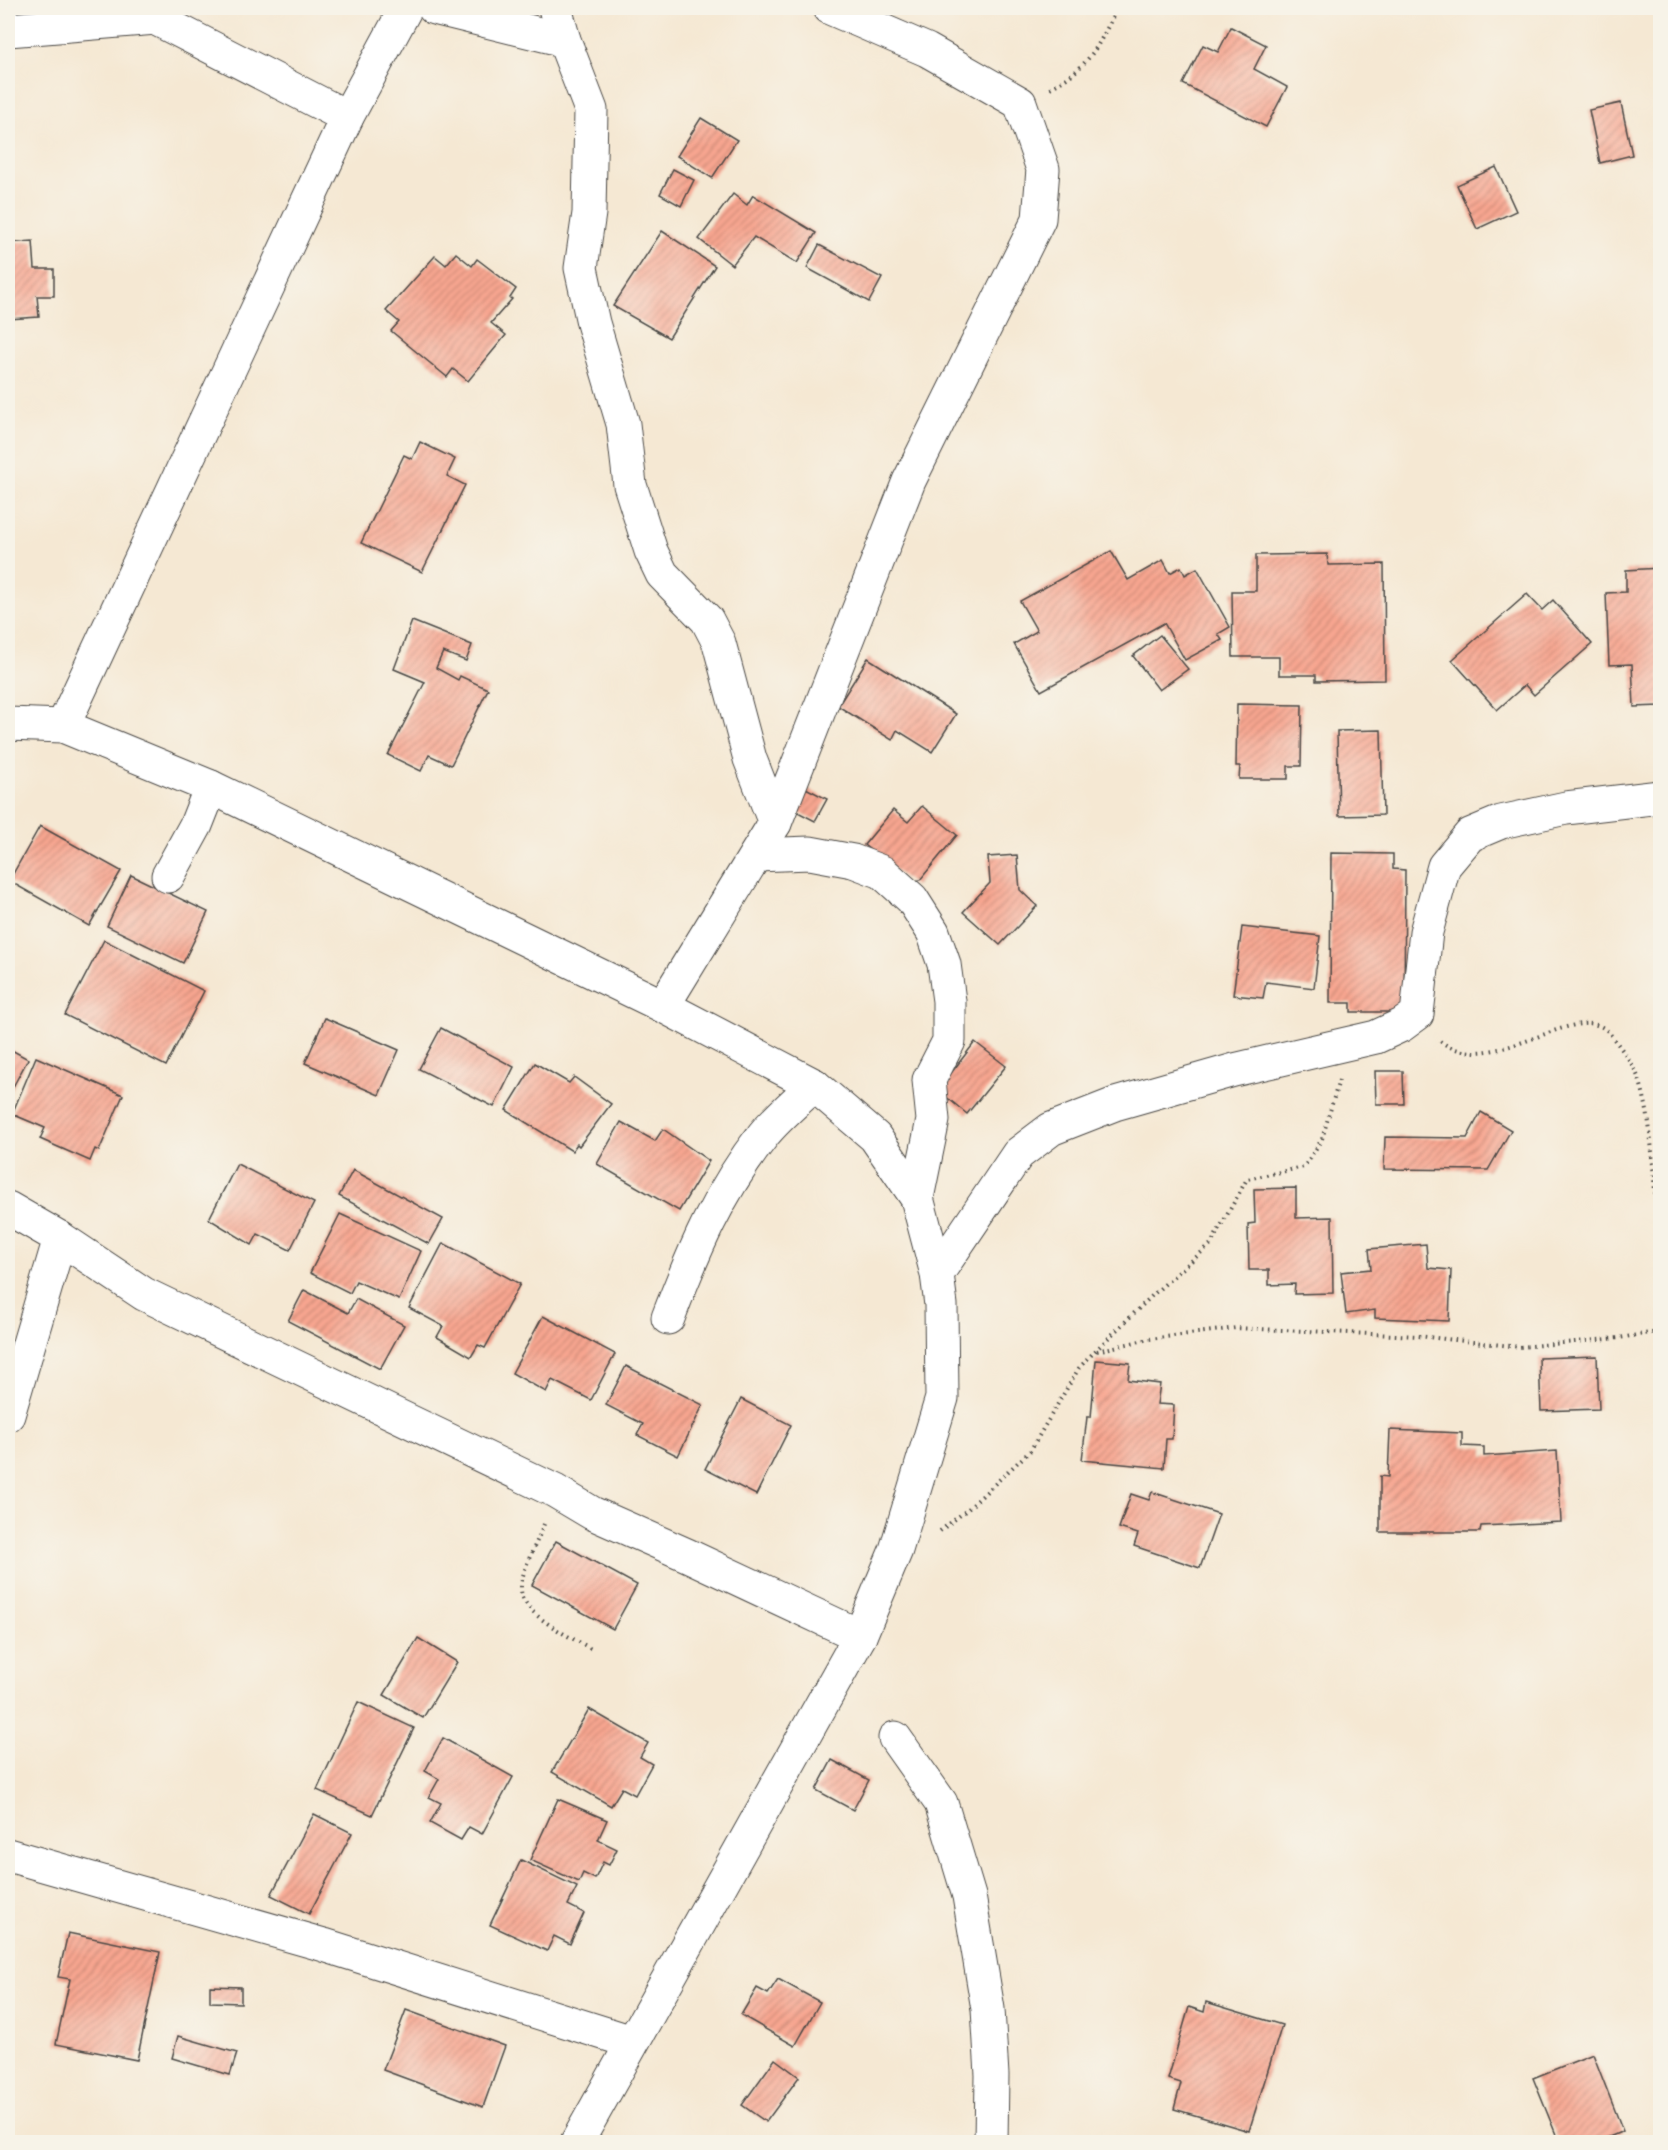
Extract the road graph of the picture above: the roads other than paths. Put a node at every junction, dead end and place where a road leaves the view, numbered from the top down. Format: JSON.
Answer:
{"nodes":[{"id":1,"x":406,"y":8,"type":"edge"},
{"id":2,"x":434,"y":8,"type":"edge"},
{"id":3,"x":555,"y":8,"type":"edge"},
{"id":4,"x":830,"y":8,"type":"edge"},
{"id":5,"x":146,"y":13,"type":"edge"},
{"id":6,"x":8,"y":30,"type":"edge"},
{"id":7,"x":564,"y":40,"type":"junction"},
{"id":8,"x":347,"y":117,"type":"junction"},
{"id":9,"x":8,"y":724,"type":"edge"},
{"id":10,"x":63,"y":726,"type":"junction"},
{"id":11,"x":211,"y":787,"type":"junction"},
{"id":12,"x":1660,"y":797,"type":"edge"},
{"id":13,"x":775,"y":823,"type":"junction"},
{"id":14,"x":756,"y":855,"type":"junction"},
{"id":15,"x":168,"y":876,"type":"dead end"},
{"id":16,"x":663,"y":1006,"type":"junction"},
{"id":17,"x":814,"y":1085,"type":"junction"},
{"id":18,"x":917,"y":1198,"type":"junction"},
{"id":19,"x":8,"y":1208,"type":"edge"},
{"id":20,"x":60,"y":1238,"type":"junction"},
{"id":21,"x":937,"y":1274,"type":"junction"},
{"id":22,"x":668,"y":1318,"type":"dead end"},
{"id":23,"x":8,"y":1415,"type":"edge"},
{"id":24,"x":861,"y":1636,"type":"junction"},
{"id":25,"x":895,"y":1738,"type":"dead end"},
{"id":26,"x":8,"y":1855,"type":"edge"},
{"id":27,"x":632,"y":2042,"type":"junction"},
{"id":28,"x":577,"y":2142,"type":"edge"},
{"id":29,"x":991,"y":2142,"type":"edge"}],
"edges":[{"from":1,"to":8,"type":"street"},
{"from":2,"to":7,"type":"street"},
{"from":3,"to":7,"type":"street"},
{"from":4,"to":13,"type":"street"},
{"from":5,"to":6,"type":"street"},
{"from":5,"to":8,"type":"street"},
{"from":7,"to":13,"type":"street"},
{"from":8,"to":10,"type":"street"},
{"from":9,"to":10,"type":"street"},
{"from":10,"to":11,"type":"street"},
{"from":11,"to":15,"type":"street"},
{"from":11,"to":16,"type":"street"},
{"from":12,"to":21,"type":"street"},
{"from":13,"to":14,"type":"street"},
{"from":14,"to":16,"type":"street"},
{"from":14,"to":18,"type":"street"},
{"from":16,"to":17,"type":"street"},
{"from":17,"to":18,"type":"street"},
{"from":17,"to":22,"type":"street"},
{"from":18,"to":21,"type":"street"},
{"from":19,"to":20,"type":"street"},
{"from":20,"to":23,"type":"street"},
{"from":20,"to":24,"type":"street"},
{"from":21,"to":24,"type":"street"},
{"from":24,"to":27,"type":"street"},
{"from":25,"to":29,"type":"street"},
{"from":26,"to":27,"type":"street"},
{"from":27,"to":28,"type":"street"}]}
